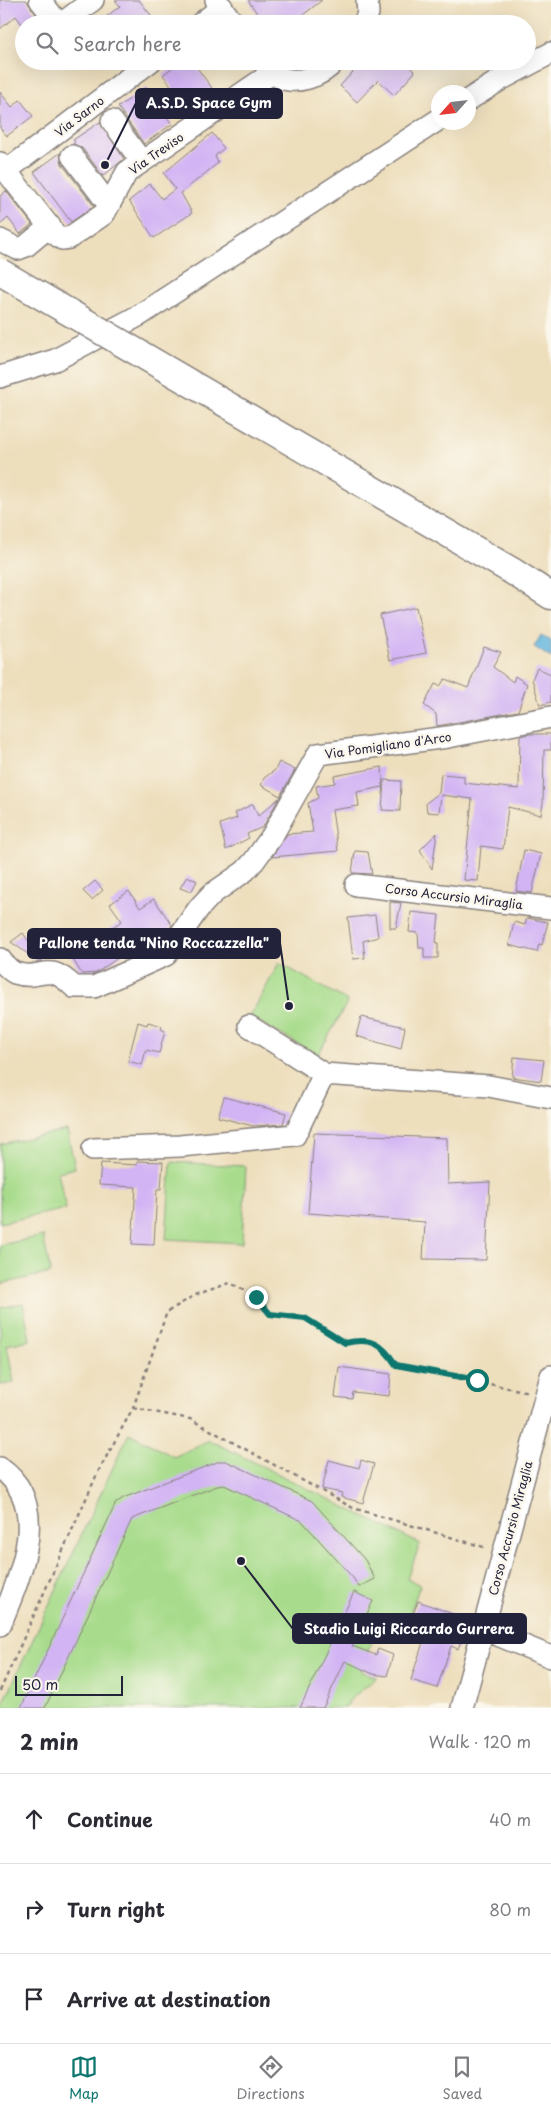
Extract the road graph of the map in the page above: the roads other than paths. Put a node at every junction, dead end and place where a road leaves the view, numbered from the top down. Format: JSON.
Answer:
{"nodes":[{"id":1,"x":40,"y":0,"type":"edge"},
{"id":2,"x":93,"y":0,"type":"edge"},
{"id":3,"x":367,"y":0,"type":"edge"},
{"id":4,"x":52,"y":15,"type":"edge"},
{"id":5,"x":72,"y":15,"type":"edge"},
{"id":6,"x":368,"y":15,"type":"edge"},
{"id":7,"x":551,"y":53,"type":"edge"},
{"id":8,"x":536,"y":61,"type":"edge"},
{"id":9,"x":139,"y":70,"type":"edge"},
{"id":10,"x":264,"y":70,"type":"edge"},
{"id":11,"x":272,"y":70,"type":"edge"},
{"id":12,"x":326,"y":70,"type":"edge"},
{"id":13,"x":519,"y":70,"type":"edge"},
{"id":14,"x":476,"y":95,"type":"edge"},
{"id":15,"x":112,"y":121,"type":"dead end"},
{"id":16,"x":431,"y":125,"type":"edge"},
{"id":17,"x":72,"y":156,"type":"dead end"},
{"id":18,"x":142,"y":162,"type":"junction"},
{"id":19,"x":3,"y":175,"type":"edge"},
{"id":20,"x":109,"y":205,"type":"junction"},
{"id":21,"x":52,"y":230,"type":"junction"},
{"id":22,"x":0,"y":240,"type":"edge"},
{"id":23,"x":0,"y":272,"type":"edge"},
{"id":24,"x":0,"y":377,"type":"edge"},
{"id":25,"x":551,"y":596,"type":"edge"},
{"id":26,"x":551,"y":717,"type":"edge"},
{"id":27,"x":356,"y":885,"type":"dead end"},
{"id":28,"x":551,"y":908,"type":"edge"},
{"id":29,"x":0,"y":959,"type":"edge"},
{"id":30,"x":249,"y":1026,"type":"dead end"},
{"id":31,"x":324,"y":1074,"type":"junction"},
{"id":32,"x":551,"y":1098,"type":"edge"},
{"id":33,"x":94,"y":1149,"type":"dead end"},
{"id":34,"x":547,"y":1400,"type":"edge"},
{"id":35,"x":0,"y":1468,"type":"edge"},
{"id":36,"x":0,"y":1626,"type":"edge"},
{"id":37,"x":483,"y":1629,"type":"junction"},
{"id":38,"x":551,"y":1657,"type":"edge"},
{"id":39,"x":462,"y":1708,"type":"edge"}],
"edges":[{"from":1,"to":4,"type":"street"},
{"from":2,"to":5,"type":"street"},
{"from":3,"to":6,"type":"street"},
{"from":7,"to":8,"type":"street"},
{"from":9,"to":19,"type":"street","name":"Via Sarno"},
{"from":10,"to":18,"type":"street","name":"Via Treviso"},
{"from":11,"to":12,"type":"street"},
{"from":13,"to":14,"type":"street"},
{"from":15,"to":18,"type":"street"},
{"from":16,"to":24,"type":"street"},
{"from":17,"to":20,"type":"street"},
{"from":18,"to":20,"type":"street","name":"Via Treviso"},
{"from":19,"to":21,"type":"street"},
{"from":20,"to":21,"type":"street","name":"Via Treviso"},
{"from":21,"to":22,"type":"street"},
{"from":23,"to":25,"type":"main road","bridge":true},
{"from":26,"to":29,"type":"street","name":"Via Pomigliano d'Arco"},
{"from":27,"to":28,"type":"street","name":"Corso Accursio Miraglia"},
{"from":30,"to":31,"type":"street"},
{"from":31,"to":32,"type":"street"},
{"from":31,"to":33,"type":"street"},
{"from":34,"to":37,"type":"street","name":"Corso Accursio Miraglia"},
{"from":35,"to":36,"type":"street"},
{"from":37,"to":38,"type":"street"},
{"from":37,"to":39,"type":"street","name":"Corso Accursio Miraglia"}]}
